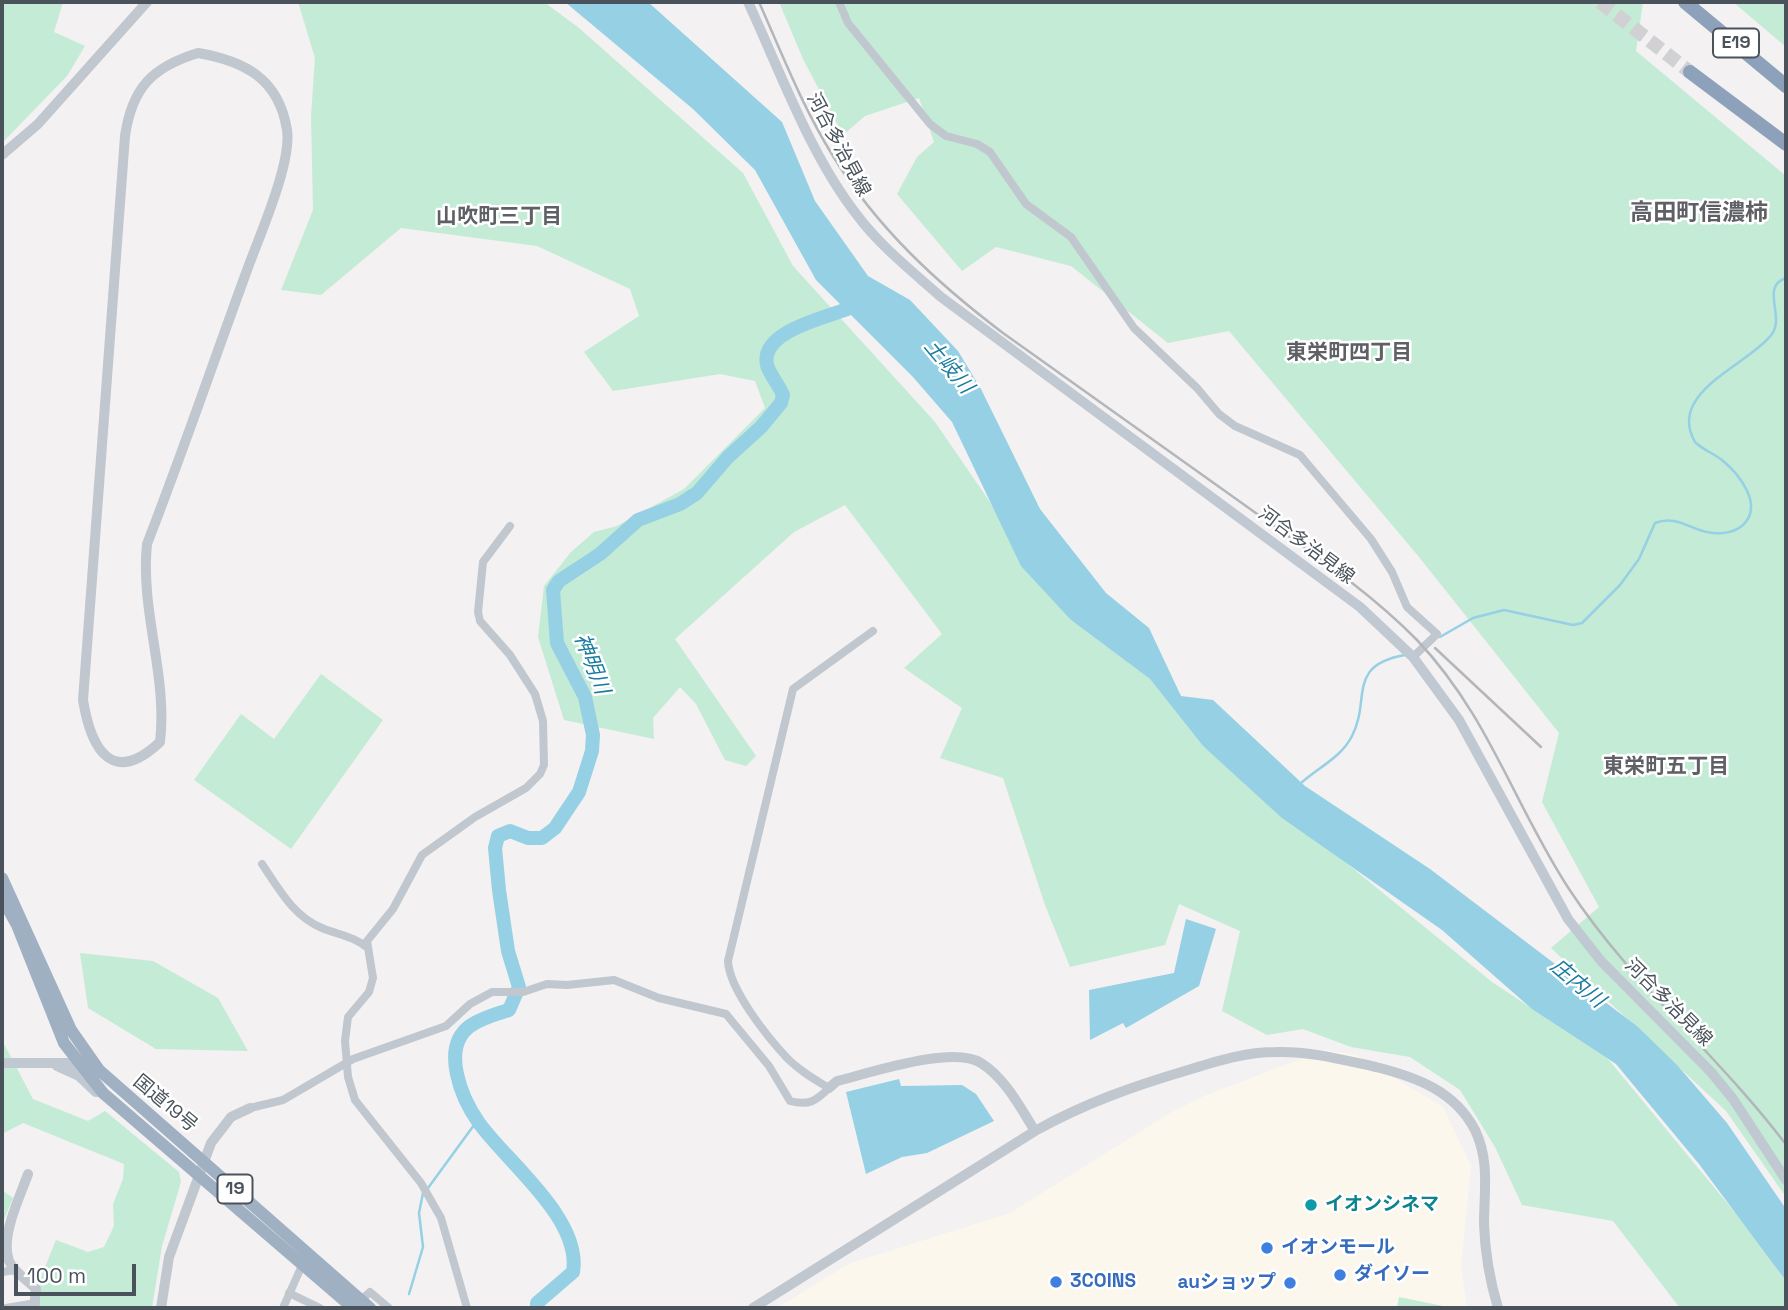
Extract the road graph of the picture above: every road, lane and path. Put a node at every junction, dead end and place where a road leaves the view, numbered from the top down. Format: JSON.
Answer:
{"nodes":[{"id":1,"x":147,"y":2,"type":"edge"},
{"id":2,"x":748,"y":2,"type":"edge"},
{"id":3,"x":839,"y":2,"type":"edge"},
{"id":4,"x":1685,"y":2,"type":"edge"},
{"id":5,"x":1690,"y":72,"type":"tunnel mouth"},
{"id":6,"x":1786,"y":86,"type":"edge"},
{"id":7,"x":1786,"y":144,"type":"edge"},
{"id":8,"x":2,"y":156,"type":"edge"},
{"id":9,"x":510,"y":526,"type":"dead end"},
{"id":10,"x":873,"y":631,"type":"dead end"},
{"id":11,"x":1413,"y":657,"type":"junction"},
{"id":12,"x":83,"y":700,"type":"joint"},
{"id":13,"x":262,"y":864,"type":"dead end"},
{"id":14,"x":2,"y":878,"type":"edge"},
{"id":15,"x":2,"y":898,"type":"edge"},
{"id":16,"x":368,"y":947,"type":"junction"},
{"id":17,"x":64,"y":1043,"type":"junction"},
{"id":18,"x":2,"y":1063,"type":"edge"},
{"id":19,"x":53,"y":1063,"type":"junction"},
{"id":20,"x":345,"y":1064,"type":"junction"},
{"id":21,"x":82,"y":1067,"type":"junction"},
{"id":22,"x":99,"y":1070,"type":"junction"},
{"id":23,"x":829,"y":1088,"type":"junction"},
{"id":24,"x":250,"y":1108,"type":"joint"},
{"id":25,"x":125,"y":1115,"type":"junction"},
{"id":26,"x":1035,"y":1131,"type":"junction"},
{"id":27,"x":201,"y":1168,"type":"junction"},
{"id":28,"x":29,"y":1174,"type":"dead end"},
{"id":29,"x":1786,"y":1180,"type":"edge"},
{"id":30,"x":306,"y":1259,"type":"junction"},
{"id":31,"x":15,"y":1270,"type":"junction"},
{"id":32,"x":2,"y":1272,"type":"edge"},
{"id":33,"x":289,"y":1293,"type":"junction"},
{"id":34,"x":361,"y":1305,"type":"edge"},
{"id":35,"x":35,"y":1306,"type":"edge"},
{"id":36,"x":6,"y":1308,"type":"edge"},
{"id":37,"x":161,"y":1308,"type":"edge"},
{"id":38,"x":283,"y":1308,"type":"edge"},
{"id":39,"x":320,"y":1308,"type":"edge"},
{"id":40,"x":389,"y":1308,"type":"edge"},
{"id":41,"x":467,"y":1308,"type":"edge"},
{"id":42,"x":754,"y":1308,"type":"edge"},
{"id":43,"x":1498,"y":1308,"type":"edge"}],
"edges":[{"from":1,"to":8,"type":"street"},
{"from":2,"to":11,"type":"main road","name":"河合多治見線"},
{"from":3,"to":11,"type":"street"},
{"from":4,"to":6,"type":"highway","number":"E19"},
{"from":5,"to":7,"type":"highway","number":"E19"},
{"from":9,"to":16,"type":"street"},
{"from":10,"to":23,"type":"street"},
{"from":11,"to":29,"type":"main road","name":"河合多治見線"},
{"from":12,"to":12,"type":"street"},
{"from":13,"to":16,"type":"street"},
{"from":14,"to":22,"type":"highway","name":"国道19号","number":"19"},
{"from":15,"to":17,"type":"highway","name":"国道19号","number":"19"},
{"from":16,"to":20,"type":"street"},
{"from":17,"to":19,"type":"main road"},
{"from":17,"to":21,"type":"highway","name":"国道19号","number":"19"},
{"from":18,"to":19,"type":"main road"},
{"from":19,"to":21,"type":"main road"},
{"from":19,"to":25,"type":"main road"},
{"from":20,"to":23,"type":"street"},
{"from":20,"to":24,"type":"street"},
{"from":20,"to":41,"type":"street"},
{"from":21,"to":22,"type":"main road"},
{"from":21,"to":25,"type":"highway","name":"国道19号","number":"19"},
{"from":22,"to":27,"type":"highway","name":"国道19号","number":"19"},
{"from":23,"to":26,"type":"street"},
{"from":24,"to":27,"type":"street"},
{"from":25,"to":27,"type":"highway","name":"国道19号","number":"19"},
{"from":26,"to":42,"type":"street"},
{"from":26,"to":43,"type":"street"},
{"from":27,"to":30,"type":"highway","name":"国道19号","number":"19"},
{"from":27,"to":37,"type":"street"},
{"from":28,"to":31,"type":"street"},
{"from":30,"to":33,"type":"street"},
{"from":30,"to":34,"type":"highway","name":"国道19号","number":"19"},
{"from":31,"to":32,"type":"street"},
{"from":31,"to":35,"type":"street"},
{"from":33,"to":38,"type":"street"},
{"from":33,"to":39,"type":"street"},
{"from":34,"to":40,"type":"street"},
{"from":35,"to":36,"type":"street"}]}
